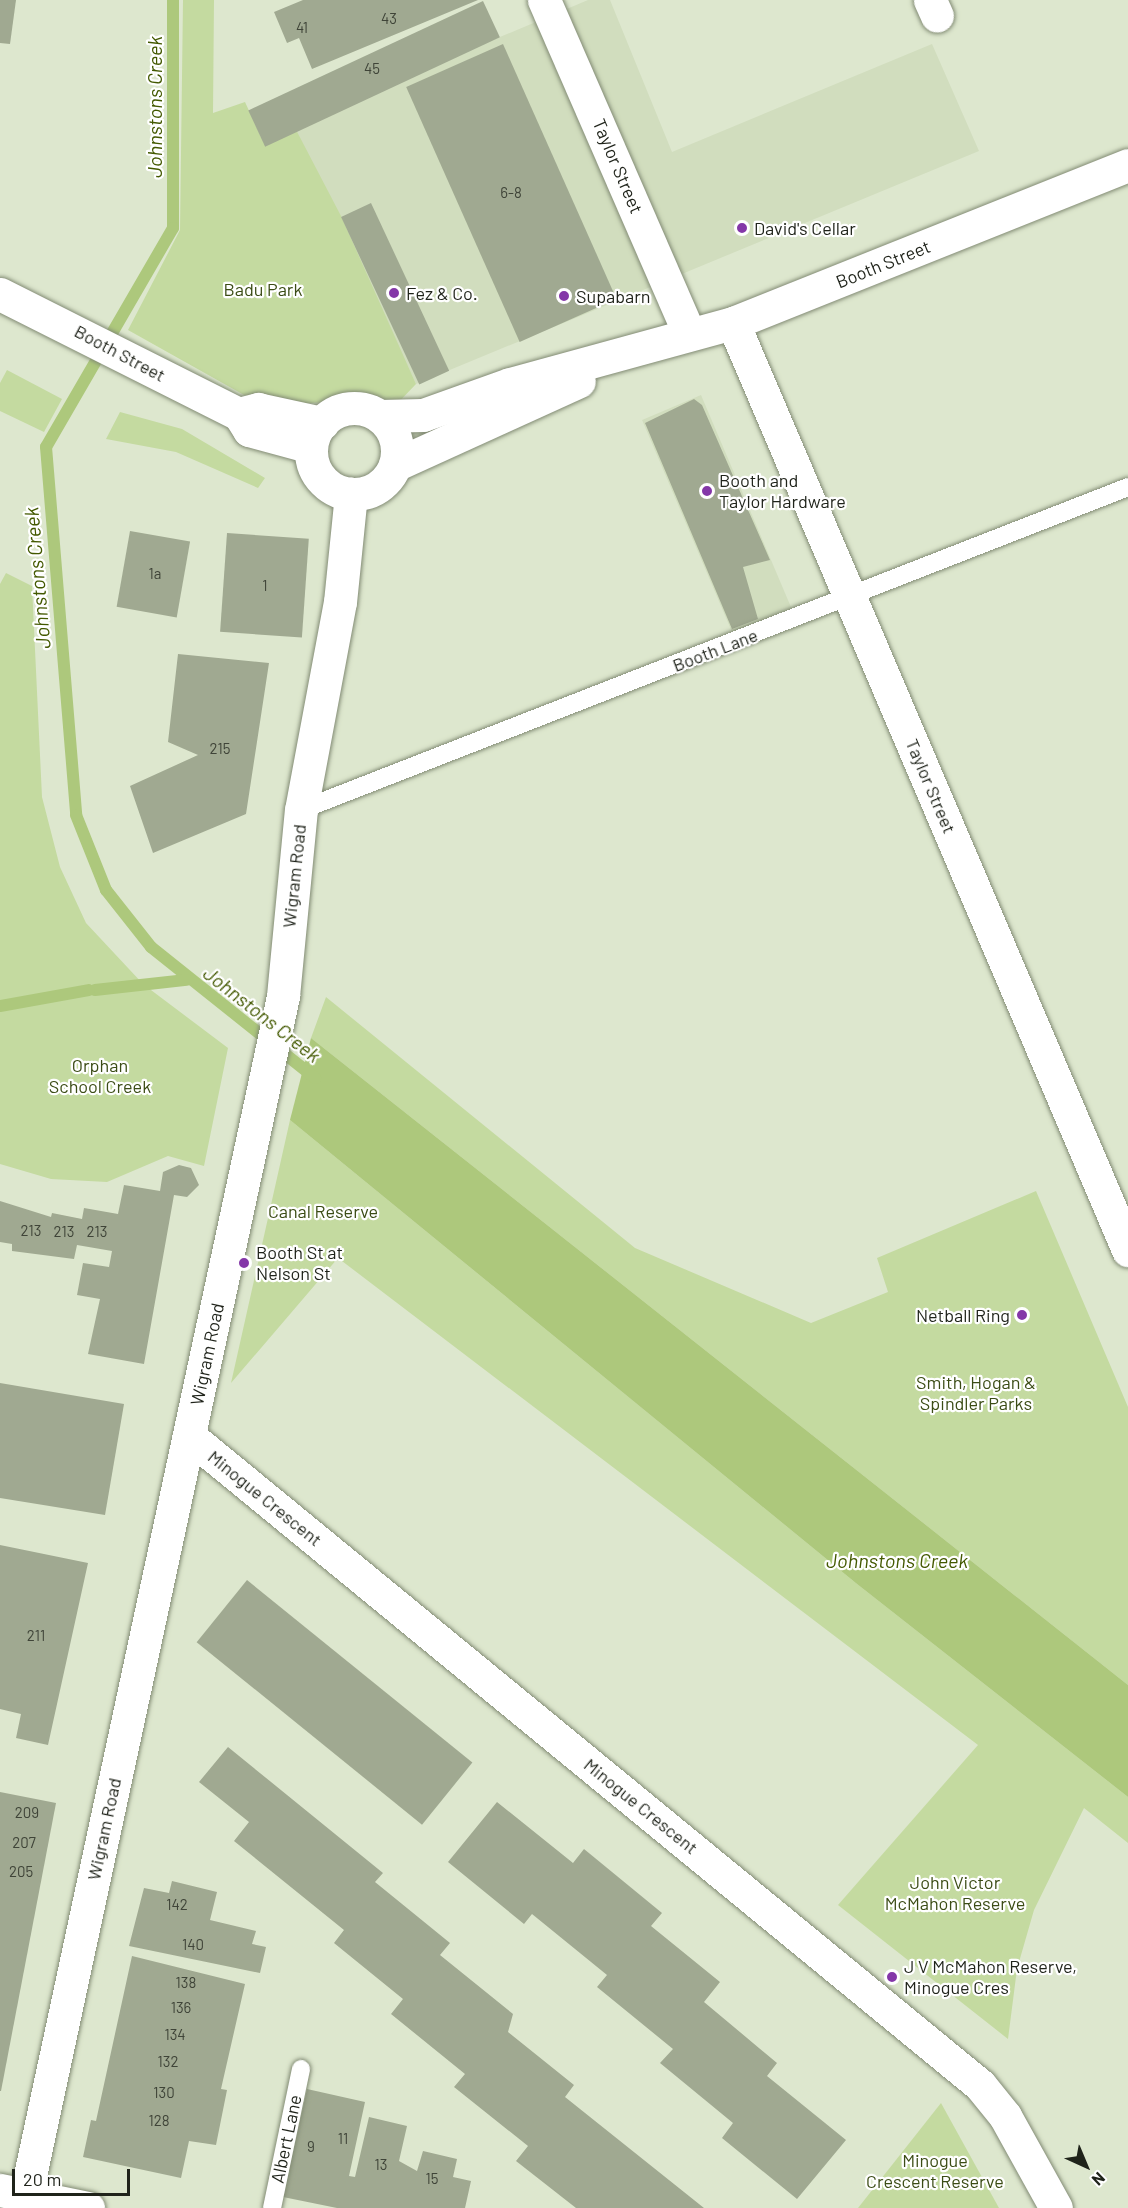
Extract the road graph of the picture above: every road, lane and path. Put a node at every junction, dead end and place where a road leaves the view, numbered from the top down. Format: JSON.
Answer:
{"nodes":[{"id":1,"x":544,"y":0,"type":"edge"},
{"id":2,"x":1128,"y":165,"type":"edge"},
{"id":3,"x":0,"y":294,"type":"edge"},
{"id":4,"x":733,"y":323,"type":"junction"},
{"id":5,"x":689,"y":334,"type":"junction"},
{"id":6,"x":634,"y":353,"type":"junction"},
{"id":7,"x":380,"y":416,"type":"junction"},
{"id":8,"x":317,"y":435,"type":"junction"},
{"id":9,"x":395,"y":465,"type":"junction"},
{"id":10,"x":1126,"y":492,"type":"edge"},
{"id":11,"x":351,"y":494,"type":"junction"},
{"id":12,"x":850,"y":597,"type":"junction"},
{"id":13,"x":301,"y":810,"type":"junction"},
{"id":14,"x":1128,"y":1250,"type":"edge"},
{"id":15,"x":189,"y":1436,"type":"junction"},
{"id":16,"x":302,"y":2069,"type":"dead end"},
{"id":17,"x":16,"y":2198,"type":"edge"},
{"id":18,"x":88,"y":2208,"type":"edge"},
{"id":19,"x":272,"y":2208,"type":"edge"},
{"id":20,"x":1056,"y":2208,"type":"edge"}],
"edges":[{"from":1,"to":5,"type":"street","name":"Taylor Street"},
{"from":2,"to":4,"type":"street","name":"Booth Street"},
{"from":3,"to":8,"type":"street","name":"Booth Street"},
{"from":4,"to":5,"type":"street","name":"Booth Street"},
{"from":4,"to":12,"type":"street","name":"Taylor Street"},
{"from":5,"to":6,"type":"street","name":"Booth Street"},
{"from":6,"to":7,"type":"street","name":"Booth Street"},
{"from":6,"to":9,"type":"street","name":"Booth Street"},
{"from":7,"to":8,"type":"street"},
{"from":7,"to":9,"type":"street"},
{"from":8,"to":11,"type":"street"},
{"from":9,"to":11,"type":"street"},
{"from":10,"to":12,"type":"lane","name":"Booth Lane"},
{"from":11,"to":13,"type":"street","name":"Wigram Road"},
{"from":12,"to":13,"type":"lane","name":"Booth Lane"},
{"from":12,"to":14,"type":"street","name":"Taylor Street"},
{"from":13,"to":15,"type":"street","name":"Wigram Road"},
{"from":15,"to":17,"type":"street","name":"Wigram Road"},
{"from":15,"to":20,"type":"street","name":"Minogue Crescent"},
{"from":16,"to":19,"type":"lane","name":"Albert Lane"},
{"from":17,"to":18,"type":"street"}]}
